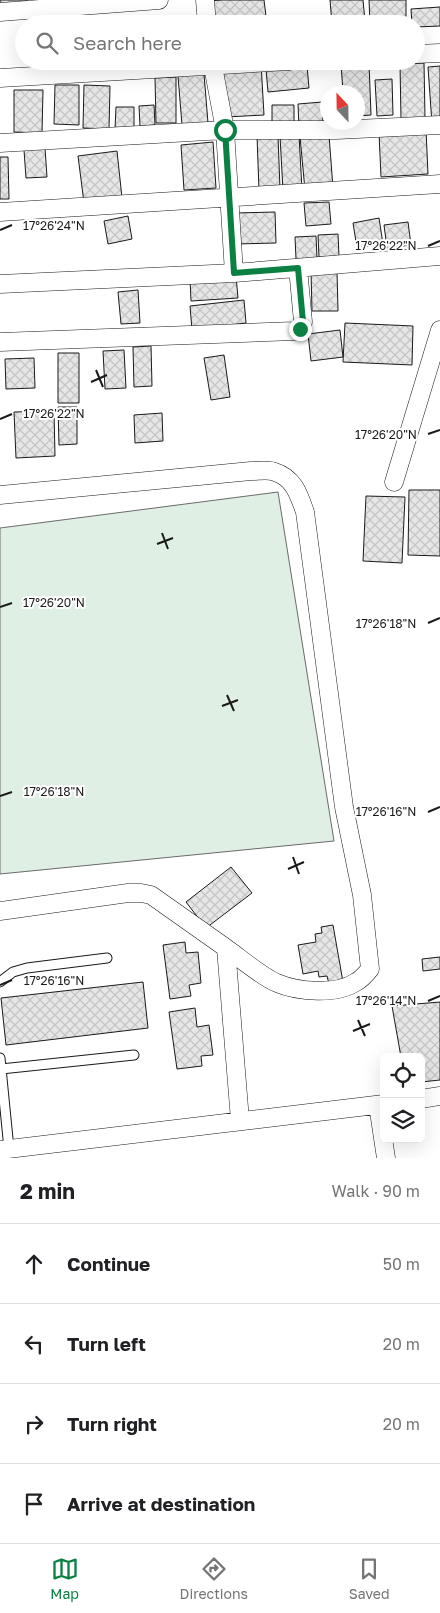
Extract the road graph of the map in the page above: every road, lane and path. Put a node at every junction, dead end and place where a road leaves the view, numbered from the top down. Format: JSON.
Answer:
{"nodes":[{"id":1,"x":159,"y":0,"type":"edge"},
{"id":2,"x":204,"y":0,"type":"edge"},
{"id":3,"x":0,"y":12,"type":"edge"},
{"id":4,"x":206,"y":15,"type":"edge"},
{"id":5,"x":440,"y":53,"type":"edge"},
{"id":6,"x":425,"y":54,"type":"edge"},
{"id":7,"x":113,"y":70,"type":"edge"},
{"id":8,"x":213,"y":70,"type":"edge"},
{"id":9,"x":0,"y":78,"type":"edge"},
{"id":10,"x":440,"y":125,"type":"edge"},
{"id":11,"x":225,"y":130,"type":"junction"},
{"id":12,"x":0,"y":143,"type":"edge"},
{"id":13,"x":440,"y":184,"type":"edge"},
{"id":14,"x":228,"y":197,"type":"junction"},
{"id":15,"x":0,"y":212,"type":"edge"},
{"id":16,"x":440,"y":256,"type":"edge"},
{"id":17,"x":298,"y":268,"type":"junction"},
{"id":18,"x":234,"y":273,"type":"junction"},
{"id":19,"x":0,"y":284,"type":"edge"},
{"id":20,"x":440,"y":330,"type":"edge"},
{"id":21,"x":0,"y":342,"type":"edge"},
{"id":22,"x":394,"y":482,"type":"dead end"},
{"id":23,"x":0,"y":495,"type":"edge"},
{"id":24,"x":0,"y":911,"type":"edge"},
{"id":25,"x":226,"y":948,"type":"junction"},
{"id":26,"x":107,"y":958,"type":"dead end"},
{"id":27,"x":0,"y":982,"type":"edge"},
{"id":28,"x":134,"y":1055,"type":"dead end"},
{"id":29,"x":0,"y":1058,"type":"edge"},
{"id":30,"x":1,"y":1069,"type":"edge"},
{"id":31,"x":440,"y":1096,"type":"edge"},
{"id":32,"x":425,"y":1098,"type":"edge"},
{"id":33,"x":380,"y":1104,"type":"edge"},
{"id":34,"x":240,"y":1120,"type":"junction"},
{"id":35,"x":385,"y":1143,"type":"edge"},
{"id":36,"x":16,"y":1151,"type":"edge"},
{"id":37,"x":386,"y":1158,"type":"edge"}],
"edges":[{"from":1,"to":3,"type":"street"},
{"from":2,"to":4,"type":"street"},
{"from":5,"to":6,"type":"street"},
{"from":7,"to":9,"type":"street"},
{"from":8,"to":11,"type":"street"},
{"from":10,"to":11,"type":"street"},
{"from":11,"to":12,"type":"street"},
{"from":11,"to":14,"type":"street"},
{"from":13,"to":14,"type":"street"},
{"from":14,"to":15,"type":"street"},
{"from":14,"to":18,"type":"street"},
{"from":16,"to":17,"type":"street"},
{"from":17,"to":18,"type":"street"},
{"from":17,"to":21,"type":"street"},
{"from":18,"to":19,"type":"street"},
{"from":20,"to":22,"type":"street"},
{"from":23,"to":25,"type":"street"},
{"from":24,"to":25,"type":"street"},
{"from":25,"to":34,"type":"street"},
{"from":26,"to":27,"type":"lane"},
{"from":28,"to":30,"type":"lane"},
{"from":29,"to":30,"type":"lane"},
{"from":30,"to":36,"type":"lane"},
{"from":31,"to":32,"type":"street"},
{"from":33,"to":34,"type":"street"},
{"from":34,"to":36,"type":"street"},
{"from":35,"to":37,"type":"street"}]}
